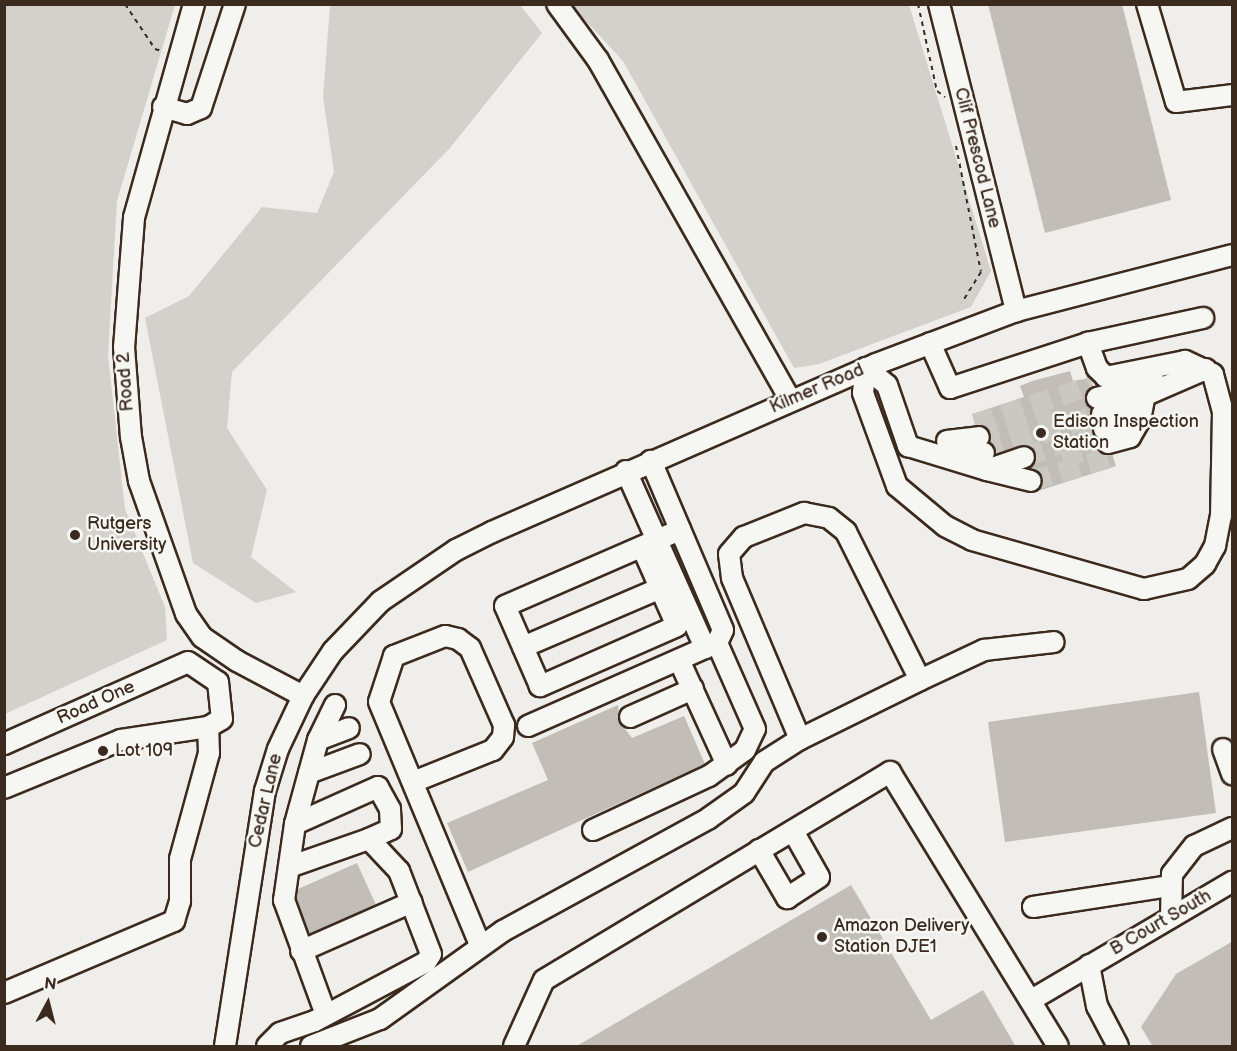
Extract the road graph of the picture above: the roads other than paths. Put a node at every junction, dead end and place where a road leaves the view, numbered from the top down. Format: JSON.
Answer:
{"nodes":[{"id":1,"x":194,"y":4,"type":"edge"},
{"id":2,"x":235,"y":4,"type":"edge"},
{"id":3,"x":557,"y":4,"type":"edge"},
{"id":4,"x":939,"y":4,"type":"edge"},
{"id":5,"x":1147,"y":4,"type":"edge"},
{"id":6,"x":1233,"y":95,"type":"edge"},
{"id":7,"x":163,"y":107,"type":"junction"},
{"id":8,"x":1233,"y":255,"type":"edge"},
{"id":9,"x":1016,"y":311,"type":"junction"},
{"id":10,"x":1203,"y":318,"type":"dead end"},
{"id":11,"x":930,"y":343,"type":"junction"},
{"id":12,"x":1088,"y":343,"type":"junction"},
{"id":13,"x":866,"y":368,"type":"junction"},
{"id":14,"x":1206,"y":369,"type":"junction"},
{"id":15,"x":1144,"y":399,"type":"junction"},
{"id":16,"x":790,"y":400,"type":"junction"},
{"id":17,"x":1140,"y":420,"type":"junction"},
{"id":18,"x":1103,"y":421,"type":"junction"},
{"id":19,"x":908,"y":446,"type":"junction"},
{"id":20,"x":981,"y":446,"type":"junction"},
{"id":21,"x":651,"y":461,"type":"junction"},
{"id":22,"x":1027,"y":469,"type":"tunnel mouth"},
{"id":23,"x":626,"y":471,"type":"junction"},
{"id":24,"x":680,"y":530,"type":"junction"},
{"id":25,"x":650,"y":543,"type":"junction"},
{"id":26,"x":421,"y":572,"type":"joint"},
{"id":27,"x":698,"y":572,"type":"junction"},
{"id":28,"x":668,"y":585,"type":"junction"},
{"id":29,"x":1054,"y":642,"type":"dead end"},
{"id":30,"x":711,"y":646,"type":"junction"},
{"id":31,"x":523,"y":647,"type":"junction"},
{"id":32,"x":679,"y":660,"type":"junction"},
{"id":33,"x":920,"y":680,"type":"junction"},
{"id":34,"x":693,"y":689,"type":"junction"},
{"id":35,"x":303,"y":696,"type":"junction"},
{"id":36,"x":335,"y":705,"type":"dead end"},
{"id":37,"x":630,"y":717,"type":"dead end"},
{"id":38,"x":528,"y":726,"type":"dead end"},
{"id":39,"x":208,"y":727,"type":"junction"},
{"id":40,"x":348,"y":728,"type":"dead end"},
{"id":41,"x":800,"y":739,"type":"junction"},
{"id":42,"x":318,"y":740,"type":"junction"},
{"id":43,"x":4,"y":744,"type":"edge"},
{"id":44,"x":1223,"y":749,"type":"dead end"},
{"id":45,"x":360,"y":754,"type":"dead end"},
{"id":46,"x":727,"y":765,"type":"junction"},
{"id":47,"x":309,"y":773,"type":"junction"},
{"id":48,"x":1233,"y":774,"type":"edge"},
{"id":49,"x":413,"y":782,"type":"junction"},
{"id":50,"x":4,"y":788,"type":"edge"},
{"id":51,"x":295,"y":824,"type":"junction"},
{"id":52,"x":1233,"y":828,"type":"edge"},
{"id":53,"x":593,"y":830,"type":"dead end"},
{"id":54,"x":793,"y":831,"type":"junction"},
{"id":55,"x":369,"y":839,"type":"junction"},
{"id":56,"x":759,"y":850,"type":"junction"},
{"id":57,"x":289,"y":867,"type":"junction"},
{"id":58,"x":1233,"y":882,"type":"edge"},
{"id":59,"x":1170,"y":886,"type":"junction"},
{"id":60,"x":412,"y":902,"type":"junction"},
{"id":61,"x":1033,"y":908,"type":"dead end"},
{"id":62,"x":1171,"y":917,"type":"junction"},
{"id":63,"x":480,"y":945,"type":"junction"},
{"id":64,"x":301,"y":951,"type":"junction"},
{"id":65,"x":1089,"y":965,"type":"junction"},
{"id":66,"x":4,"y":993,"type":"edge"},
{"id":67,"x":1033,"y":999,"type":"junction"},
{"id":68,"x":326,"y":1015,"type":"junction"},
{"id":69,"x":225,"y":1047,"type":"edge"},
{"id":70,"x":267,"y":1047,"type":"edge"},
{"id":71,"x":311,"y":1047,"type":"edge"},
{"id":72,"x":514,"y":1047,"type":"edge"},
{"id":73,"x":1058,"y":1047,"type":"edge"},
{"id":74,"x":1118,"y":1047,"type":"edge"}],
"edges":[{"from":1,"to":7,"type":"street","name":"Road 2"},
{"from":2,"to":7,"type":"street"},
{"from":3,"to":16,"type":"street"},
{"from":4,"to":9,"type":"street","name":"Clif Prescod Lane"},
{"from":5,"to":6,"type":"street"},
{"from":7,"to":35,"type":"street","name":"Road 2"},
{"from":8,"to":9,"type":"street","name":"Kilmer Road"},
{"from":9,"to":11,"type":"street","name":"Kilmer Road"},
{"from":10,"to":12,"type":"street"},
{"from":11,"to":12,"type":"street"},
{"from":11,"to":13,"type":"street","name":"Kilmer Road"},
{"from":12,"to":14,"type":"street"},
{"from":13,"to":14,"type":"street"},
{"from":13,"to":16,"type":"street","name":"Kilmer Road"},
{"from":13,"to":19,"type":"street"},
{"from":14,"to":15,"type":"street"},
{"from":14,"to":18,"type":"street"},
{"from":15,"to":17,"type":"street"},
{"from":15,"to":18,"type":"street"},
{"from":16,"to":21,"type":"street","name":"Kilmer Road"},
{"from":17,"to":18,"type":"street"},
{"from":17,"to":18,"type":"street"},
{"from":19,"to":20,"type":"street"},
{"from":19,"to":20,"type":"street"},
{"from":20,"to":22,"type":"street"},
{"from":21,"to":23,"type":"street","name":"Kilmer Road"},
{"from":21,"to":24,"type":"street"},
{"from":23,"to":25,"type":"street"},
{"from":23,"to":26,"type":"street","name":"Kilmer Road"},
{"from":24,"to":25,"type":"street"},
{"from":24,"to":27,"type":"street"},
{"from":25,"to":28,"type":"street"},
{"from":25,"to":31,"type":"street"},
{"from":26,"to":35,"type":"street","name":"Cedar Lane"},
{"from":27,"to":28,"type":"street"},
{"from":27,"to":30,"type":"street"},
{"from":28,"to":30,"type":"street"},
{"from":28,"to":31,"type":"street"},
{"from":28,"to":31,"type":"street"},
{"from":29,"to":33,"type":"street"},
{"from":30,"to":32,"type":"street"},
{"from":30,"to":46,"type":"street"},
{"from":32,"to":34,"type":"street"},
{"from":32,"to":38,"type":"street"},
{"from":33,"to":41,"type":"street"},
{"from":33,"to":41,"type":"street"},
{"from":34,"to":37,"type":"street"},
{"from":34,"to":46,"type":"street"},
{"from":35,"to":69,"type":"street","name":"Cedar Lane"},
{"from":36,"to":42,"type":"street"},
{"from":39,"to":43,"type":"street","name":"Road One"},
{"from":39,"to":50,"type":"street"},
{"from":39,"to":66,"type":"street"},
{"from":40,"to":42,"type":"street"},
{"from":41,"to":63,"type":"street"},
{"from":42,"to":47,"type":"street"},
{"from":44,"to":48,"type":"street"},
{"from":45,"to":47,"type":"street"},
{"from":46,"to":53,"type":"street"},
{"from":47,"to":51,"type":"street"},
{"from":49,"to":49,"type":"street"},
{"from":49,"to":63,"type":"street"},
{"from":51,"to":55,"type":"street"},
{"from":51,"to":57,"type":"street"},
{"from":52,"to":59,"type":"street"},
{"from":54,"to":56,"type":"street"},
{"from":54,"to":56,"type":"street"},
{"from":54,"to":67,"type":"street"},
{"from":55,"to":57,"type":"street"},
{"from":55,"to":60,"type":"street"},
{"from":56,"to":72,"type":"street"},
{"from":57,"to":64,"type":"street"},
{"from":58,"to":62,"type":"street","name":"B Court South"},
{"from":59,"to":61,"type":"street"},
{"from":59,"to":62,"type":"street"},
{"from":60,"to":64,"type":"street"},
{"from":60,"to":68,"type":"street"},
{"from":62,"to":65,"type":"street","name":"B Court South"},
{"from":63,"to":71,"type":"street"},
{"from":64,"to":68,"type":"street"},
{"from":65,"to":67,"type":"street","name":"B Court South"},
{"from":65,"to":74,"type":"street"},
{"from":67,"to":73,"type":"street"},
{"from":68,"to":70,"type":"street"}]}
